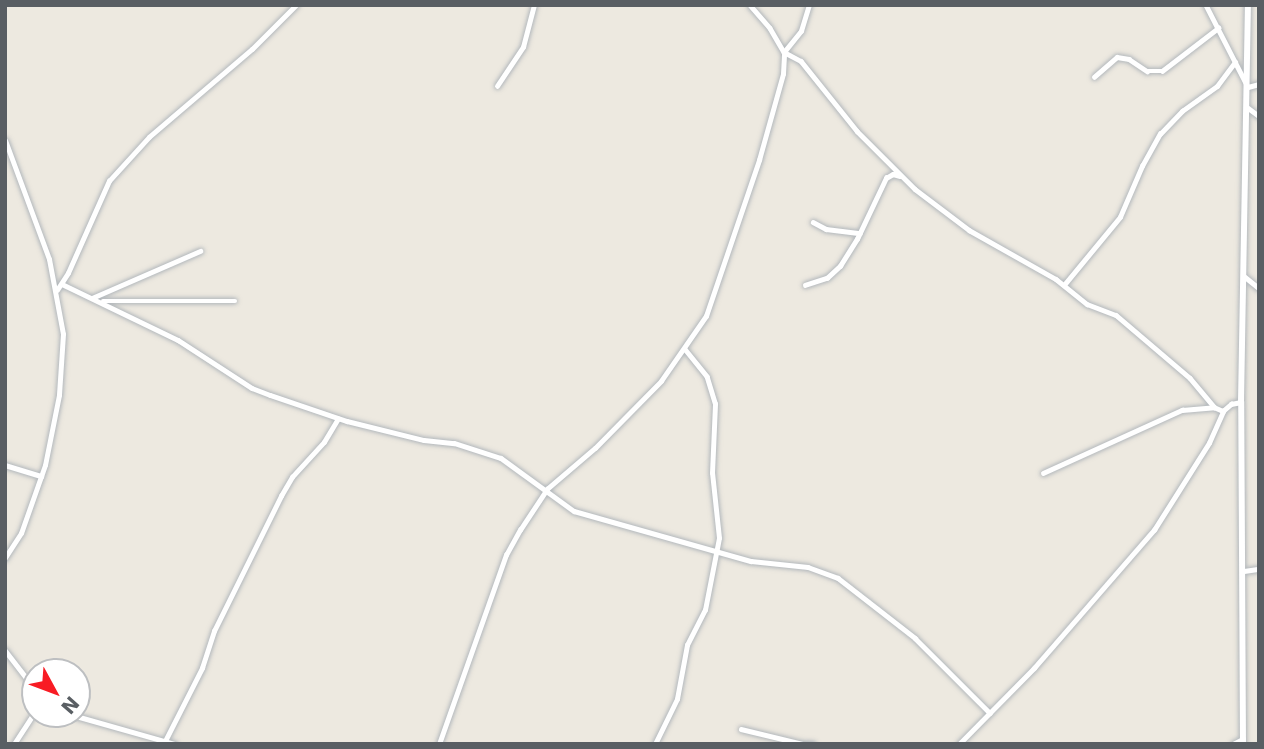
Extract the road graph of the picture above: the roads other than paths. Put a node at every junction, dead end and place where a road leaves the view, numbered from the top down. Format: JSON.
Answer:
{"nodes":[{"id":1,"x":296,"y":5,"type":"edge"},
{"id":2,"x":534,"y":5,"type":"edge"},
{"id":3,"x":750,"y":5,"type":"edge"},
{"id":4,"x":808,"y":5,"type":"edge"},
{"id":5,"x":1206,"y":5,"type":"edge"},
{"id":6,"x":1248,"y":5,"type":"edge"},
{"id":7,"x":1218,"y":28,"type":"junction"},
{"id":8,"x":783,"y":52,"type":"junction"},
{"id":9,"x":1235,"y":62,"type":"junction"},
{"id":10,"x":1094,"y":77,"type":"dead end"},
{"id":11,"x":1259,"y":84,"type":"edge"},
{"id":12,"x":497,"y":86,"type":"dead end"},
{"id":13,"x":1248,"y":87,"type":"junction"},
{"id":14,"x":1247,"y":107,"type":"junction"},
{"id":15,"x":1258,"y":114,"type":"edge"},
{"id":16,"x":5,"y":140,"type":"edge"},
{"id":17,"x":901,"y":176,"type":"junction"},
{"id":18,"x":813,"y":222,"type":"dead end"},
{"id":19,"x":860,"y":233,"type":"junction"},
{"id":20,"x":200,"y":251,"type":"dead end"},
{"id":21,"x":1244,"y":276,"type":"junction"},
{"id":22,"x":62,"y":284,"type":"junction"},
{"id":23,"x":804,"y":285,"type":"dead end"},
{"id":24,"x":1064,"y":285,"type":"junction"},
{"id":25,"x":1259,"y":288,"type":"edge"},
{"id":26,"x":57,"y":290,"type":"junction"},
{"id":27,"x":92,"y":298,"type":"junction"},
{"id":28,"x":235,"y":301,"type":"dead end"},
{"id":29,"x":101,"y":302,"type":"junction"},
{"id":30,"x":685,"y":350,"type":"junction"},
{"id":31,"x":1241,"y":402,"type":"junction"},
{"id":32,"x":1214,"y":407,"type":"junction"},
{"id":33,"x":1223,"y":411,"type":"junction"},
{"id":34,"x":338,"y":419,"type":"junction"},
{"id":35,"x":5,"y":465,"type":"edge"},
{"id":36,"x":1043,"y":473,"type":"dead end"},
{"id":37,"x":42,"y":476,"type":"junction"},
{"id":38,"x":547,"y":489,"type":"junction"},
{"id":39,"x":717,"y":551,"type":"junction"},
{"id":40,"x":5,"y":558,"type":"edge"},
{"id":41,"x":1259,"y":569,"type":"edge"},
{"id":42,"x":1244,"y":570,"type":"junction"},
{"id":43,"x":5,"y":650,"type":"edge"},
{"id":44,"x":21,"y":671,"type":"edge"},
{"id":45,"x":990,"y":713,"type":"junction"},
{"id":46,"x":91,"y":720,"type":"edge"},
{"id":47,"x":24,"y":728,"type":"edge"},
{"id":48,"x":741,"y":729,"type":"dead end"},
{"id":49,"x":165,"y":741,"type":"junction"},
{"id":50,"x":1243,"y":741,"type":"edge"},
{"id":51,"x":14,"y":744,"type":"edge"},
{"id":52,"x":175,"y":744,"type":"edge"},
{"id":53,"x":439,"y":744,"type":"edge"},
{"id":54,"x":655,"y":744,"type":"edge"},
{"id":55,"x":803,"y":744,"type":"edge"},
{"id":56,"x":814,"y":744,"type":"edge"},
{"id":57,"x":958,"y":744,"type":"edge"},
{"id":58,"x":1233,"y":744,"type":"edge"}],
"edges":[{"from":1,"to":22,"type":"street"},
{"from":2,"to":12,"type":"street"},
{"from":3,"to":8,"type":"street"},
{"from":4,"to":8,"type":"street"},
{"from":5,"to":7,"type":"street"},
{"from":6,"to":13,"type":"main road"},
{"from":7,"to":9,"type":"street"},
{"from":7,"to":10,"type":"street"},
{"from":8,"to":17,"type":"street"},
{"from":8,"to":30,"type":"street"},
{"from":9,"to":13,"type":"street"},
{"from":9,"to":24,"type":"street"},
{"from":11,"to":13,"type":"street"},
{"from":13,"to":14,"type":"main road"},
{"from":14,"to":15,"type":"street"},
{"from":14,"to":21,"type":"main road"},
{"from":16,"to":26,"type":"street"},
{"from":17,"to":19,"type":"street"},
{"from":17,"to":24,"type":"street"},
{"from":18,"to":19,"type":"street"},
{"from":19,"to":23,"type":"street"},
{"from":20,"to":27,"type":"street"},
{"from":21,"to":25,"type":"street"},
{"from":21,"to":31,"type":"main road"},
{"from":22,"to":26,"type":"street"},
{"from":22,"to":27,"type":"street"},
{"from":24,"to":32,"type":"street"},
{"from":26,"to":37,"type":"street"},
{"from":27,"to":29,"type":"street"},
{"from":28,"to":29,"type":"street"},
{"from":29,"to":34,"type":"street"},
{"from":30,"to":38,"type":"street"},
{"from":30,"to":39,"type":"street"},
{"from":31,"to":33,"type":"street"},
{"from":31,"to":42,"type":"main road"},
{"from":32,"to":33,"type":"street"},
{"from":32,"to":36,"type":"street"},
{"from":33,"to":45,"type":"street"},
{"from":34,"to":38,"type":"street"},
{"from":34,"to":49,"type":"street"},
{"from":35,"to":37,"type":"street"},
{"from":37,"to":40,"type":"street"},
{"from":38,"to":39,"type":"street"},
{"from":38,"to":53,"type":"street"},
{"from":39,"to":45,"type":"street"},
{"from":39,"to":54,"type":"street"},
{"from":41,"to":42,"type":"street"},
{"from":42,"to":50,"type":"main road"},
{"from":43,"to":44,"type":"street"},
{"from":45,"to":57,"type":"street"},
{"from":46,"to":49,"type":"street"},
{"from":47,"to":51,"type":"street"},
{"from":48,"to":55,"type":"street"},
{"from":49,"to":52,"type":"street"},
{"from":50,"to":58,"type":"street"},
{"from":55,"to":56,"type":"street"}]}
